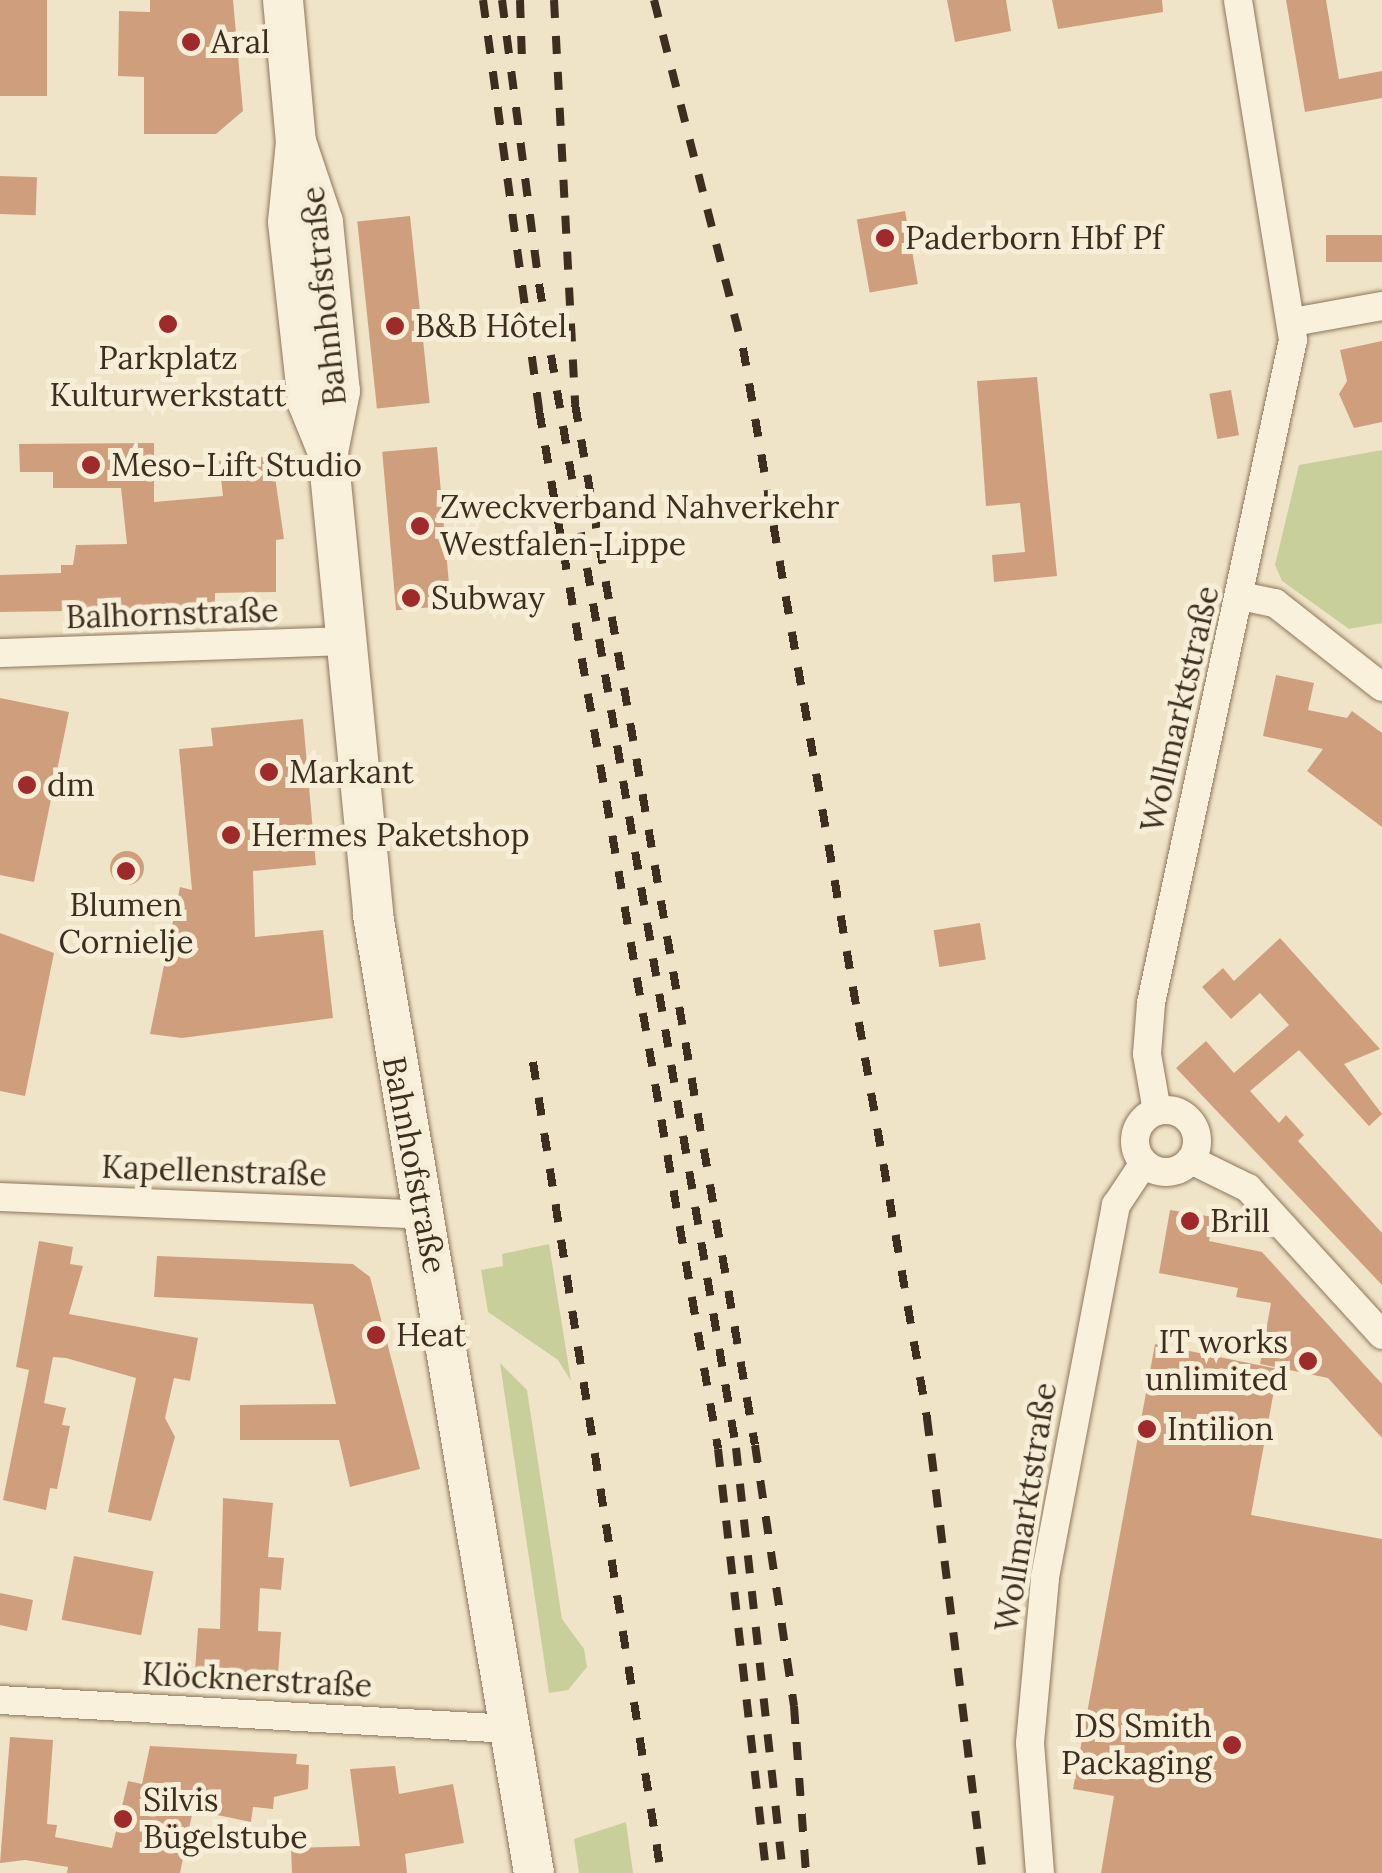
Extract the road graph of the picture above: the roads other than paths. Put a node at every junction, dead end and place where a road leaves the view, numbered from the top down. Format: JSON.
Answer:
{"nodes":[{"id":1,"x":283,"y":0,"type":"edge"},
{"id":2,"x":1238,"y":0,"type":"edge"},
{"id":3,"x":1382,"y":306,"type":"edge"},
{"id":4,"x":1293,"y":322,"type":"junction"},
{"id":5,"x":1241,"y":596,"type":"junction"},
{"id":6,"x":347,"y":641,"type":"junction"},
{"id":7,"x":0,"y":653,"type":"edge"},
{"id":8,"x":1382,"y":688,"type":"edge"},
{"id":9,"x":1157,"y":1111,"type":"junction"},
{"id":10,"x":1191,"y":1160,"type":"junction"},
{"id":11,"x":1144,"y":1163,"type":"junction"},
{"id":12,"x":0,"y":1197,"type":"edge"},
{"id":13,"x":424,"y":1215,"type":"junction"},
{"id":14,"x":1382,"y":1335,"type":"edge"},
{"id":15,"x":0,"y":1700,"type":"edge"},
{"id":16,"x":510,"y":1729,"type":"junction"},
{"id":17,"x":534,"y":1873,"type":"edge"},
{"id":18,"x":1040,"y":1873,"type":"edge"}],
"edges":[{"from":1,"to":6,"type":"main road","name":"Bahnhofstraße"},
{"from":2,"to":4,"type":"street","name":"Wollmarktstraße"},
{"from":3,"to":4,"type":"street"},
{"from":4,"to":5,"type":"street","name":"Wollmarktstraße"},
{"from":5,"to":8,"type":"street"},
{"from":5,"to":9,"type":"street","name":"Wollmarktstraße"},
{"from":6,"to":7,"type":"street","name":"Balhornstraße"},
{"from":6,"to":13,"type":"main road","name":"Bahnhofstraße"},
{"from":9,"to":10,"type":"street"},
{"from":9,"to":11,"type":"street"},
{"from":10,"to":11,"type":"street"},
{"from":10,"to":14,"type":"street"},
{"from":11,"to":18,"type":"street","name":"Wollmarktstraße"},
{"from":12,"to":13,"type":"street","name":"Kapellenstraße"},
{"from":13,"to":16,"type":"main road","name":"Bahnhofstraße"},
{"from":15,"to":16,"type":"street","name":"Klöcknerstraße"},
{"from":16,"to":17,"type":"main road","name":"Bahnhofstraße"}]}
